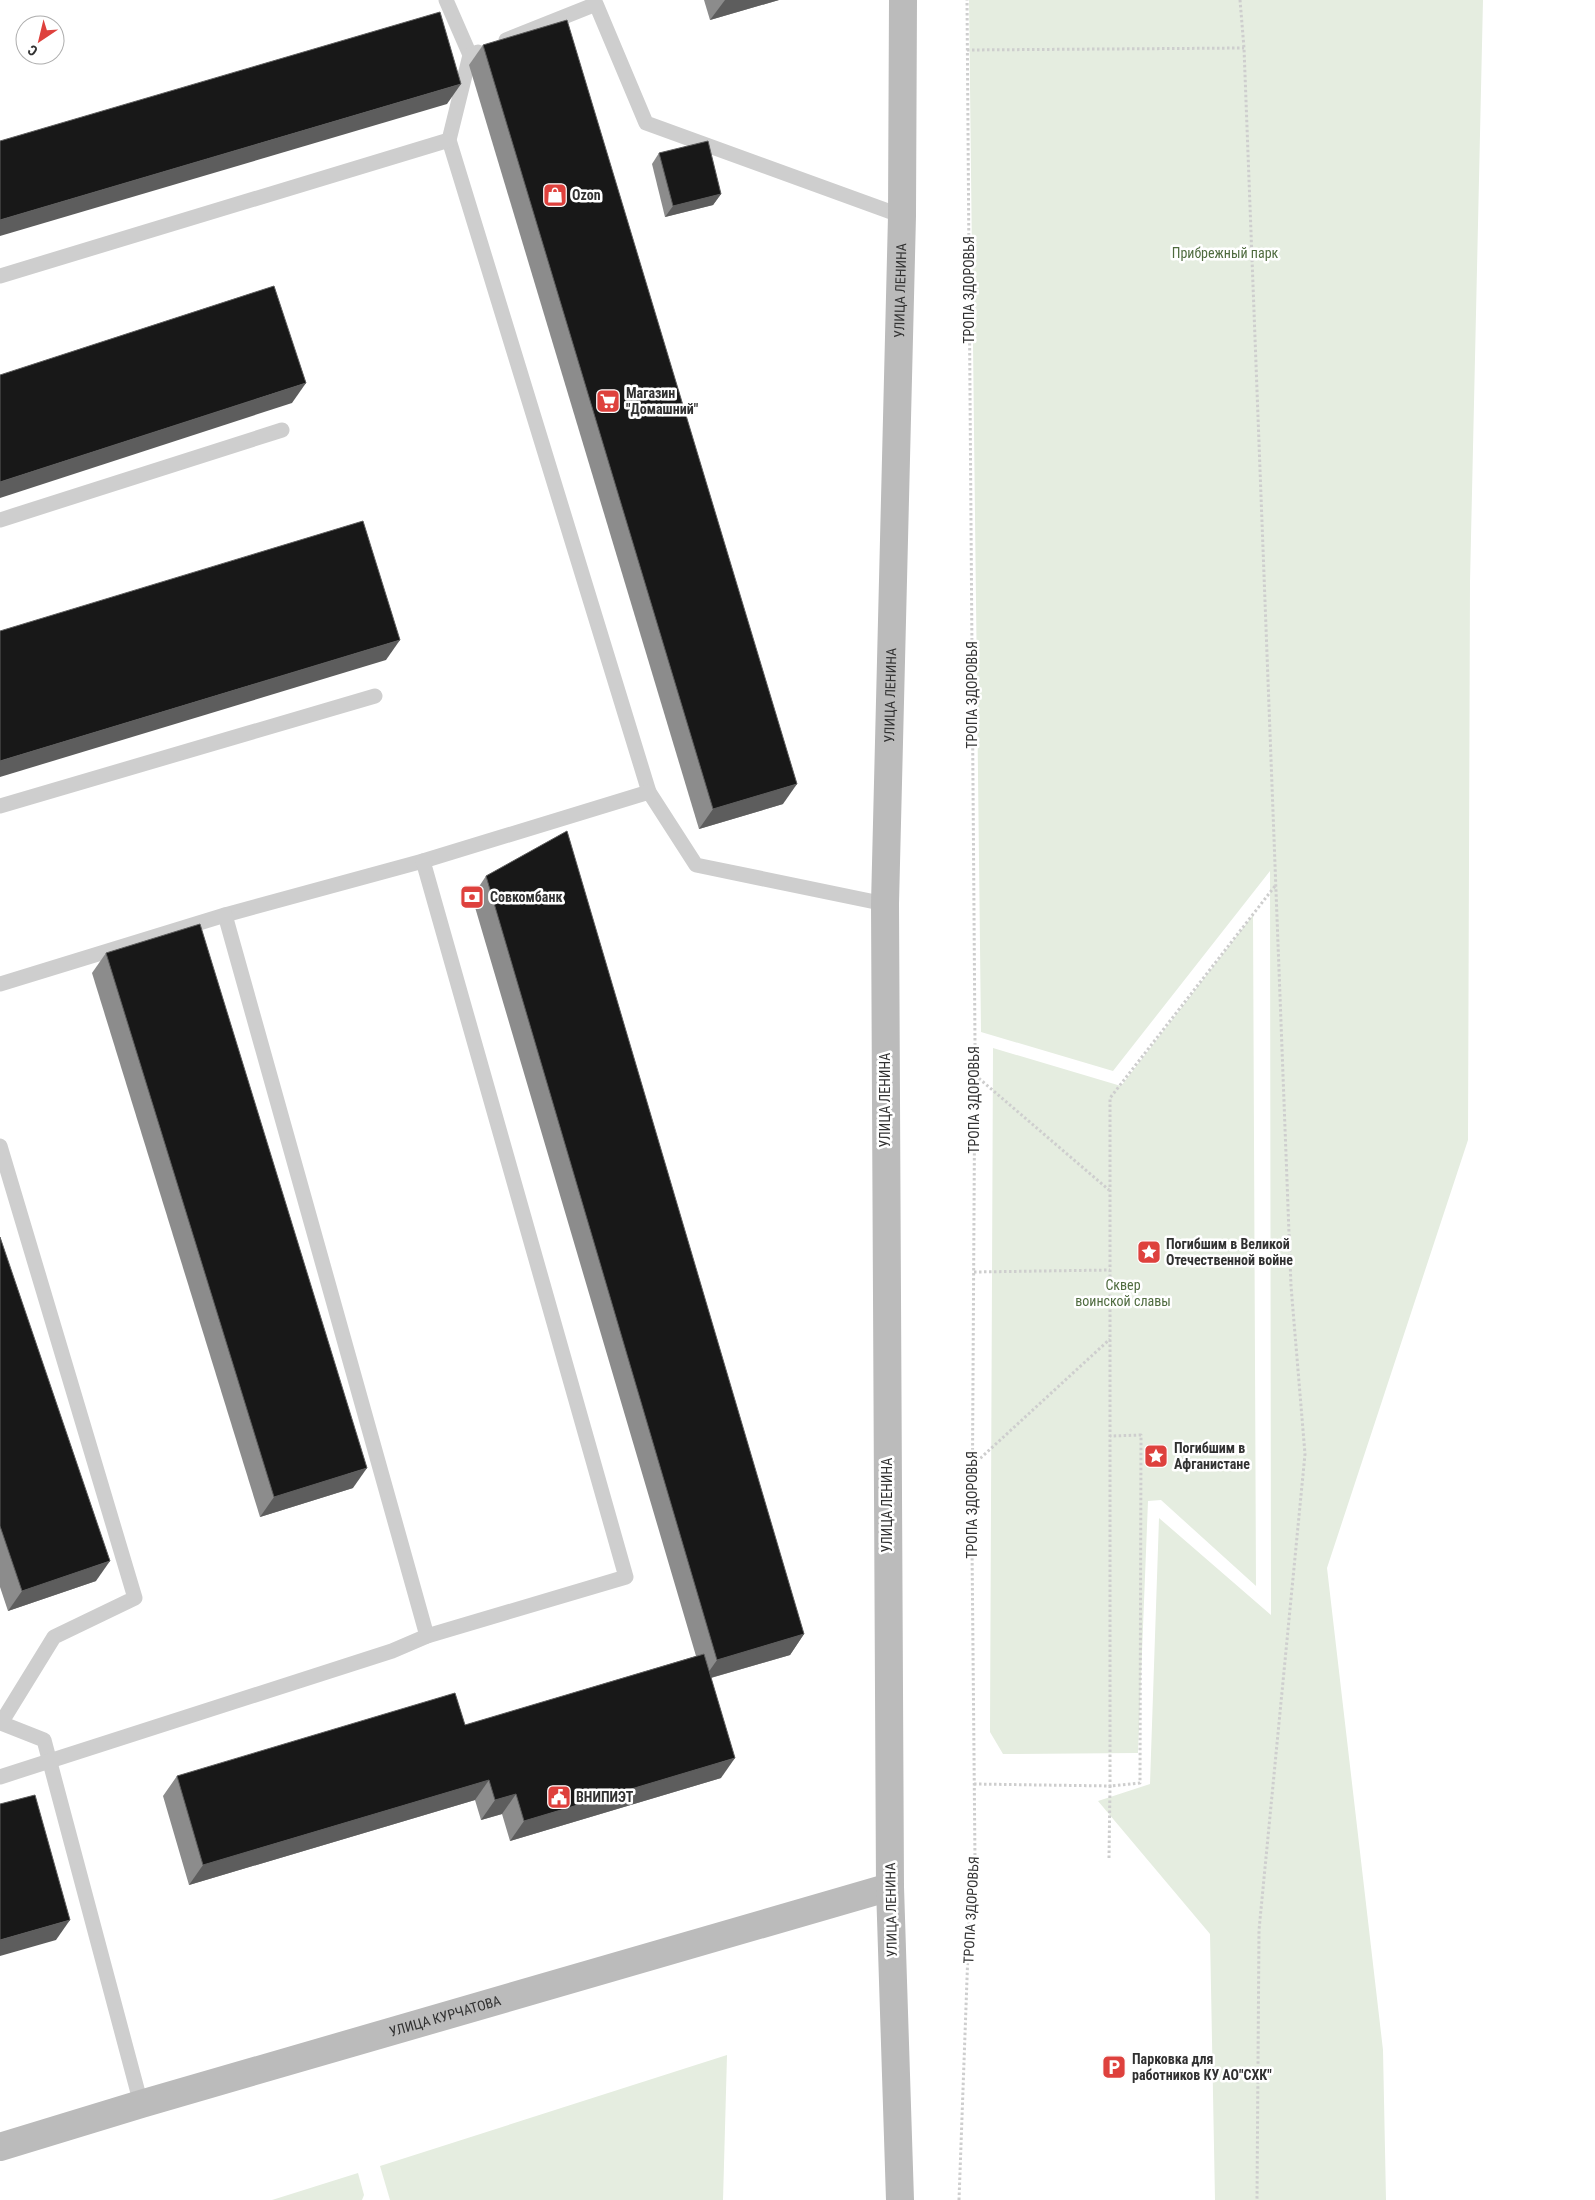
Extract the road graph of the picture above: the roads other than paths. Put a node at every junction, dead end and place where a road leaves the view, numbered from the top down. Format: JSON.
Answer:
{"nodes":[{"id":1,"x":446,"y":0,"type":"edge"},
{"id":2,"x":903,"y":0,"type":"edge"},
{"id":3,"x":597,"y":2,"type":"edge"},
{"id":4,"x":470,"y":55,"type":"junction"},
{"id":5,"x":449,"y":140,"type":"junction"},
{"id":6,"x":902,"y":216,"type":"junction"},
{"id":7,"x":0,"y":276,"type":"edge"},
{"id":8,"x":282,"y":430,"type":"dead end"},
{"id":9,"x":0,"y":520,"type":"edge"},
{"id":10,"x":375,"y":696,"type":"dead end"},
{"id":11,"x":649,"y":792,"type":"junction"},
{"id":12,"x":0,"y":806,"type":"edge"},
{"id":13,"x":423,"y":860,"type":"junction"},
{"id":14,"x":885,"y":904,"type":"junction"},
{"id":15,"x":225,"y":914,"type":"junction"},
{"id":16,"x":0,"y":984,"type":"edge"},
{"id":17,"x":0,"y":1146,"type":"edge"},
{"id":18,"x":427,"y":1636,"type":"junction"},
{"id":19,"x":50,"y":1761,"type":"junction"},
{"id":20,"x":0,"y":1777,"type":"edge"},
{"id":21,"x":890,"y":1887,"type":"junction"},
{"id":22,"x":141,"y":2104,"type":"junction"},
{"id":23,"x":0,"y":2147,"type":"edge"},
{"id":24,"x":900,"y":2200,"type":"edge"}],
"edges":[{"from":1,"to":4,"type":"lane"},
{"from":2,"to":6,"type":"street","name":"УЛИЦА ЛЕНИНА"},
{"from":3,"to":4,"type":"lane"},
{"from":3,"to":6,"type":"lane"},
{"from":4,"to":5,"type":"lane"},
{"from":5,"to":7,"type":"lane"},
{"from":5,"to":11,"type":"lane"},
{"from":6,"to":14,"type":"street","name":"УЛИЦА ЛЕНИНА"},
{"from":8,"to":9,"type":"lane"},
{"from":10,"to":12,"type":"lane"},
{"from":11,"to":13,"type":"lane"},
{"from":11,"to":14,"type":"lane"},
{"from":13,"to":15,"type":"lane"},
{"from":13,"to":18,"type":"lane"},
{"from":14,"to":21,"type":"street","name":"УЛИЦА ЛЕНИНА"},
{"from":15,"to":16,"type":"lane"},
{"from":15,"to":18,"type":"lane"},
{"from":17,"to":19,"type":"lane"},
{"from":18,"to":19,"type":"lane"},
{"from":19,"to":20,"type":"lane"},
{"from":19,"to":22,"type":"lane"},
{"from":21,"to":22,"type":"street","name":"УЛИЦА КУРЧАТОВА"},
{"from":21,"to":24,"type":"street","name":"УЛИЦА ЛЕНИНА"},
{"from":22,"to":23,"type":"street","name":"УЛИЦА КУРЧАТОВА"}]}
